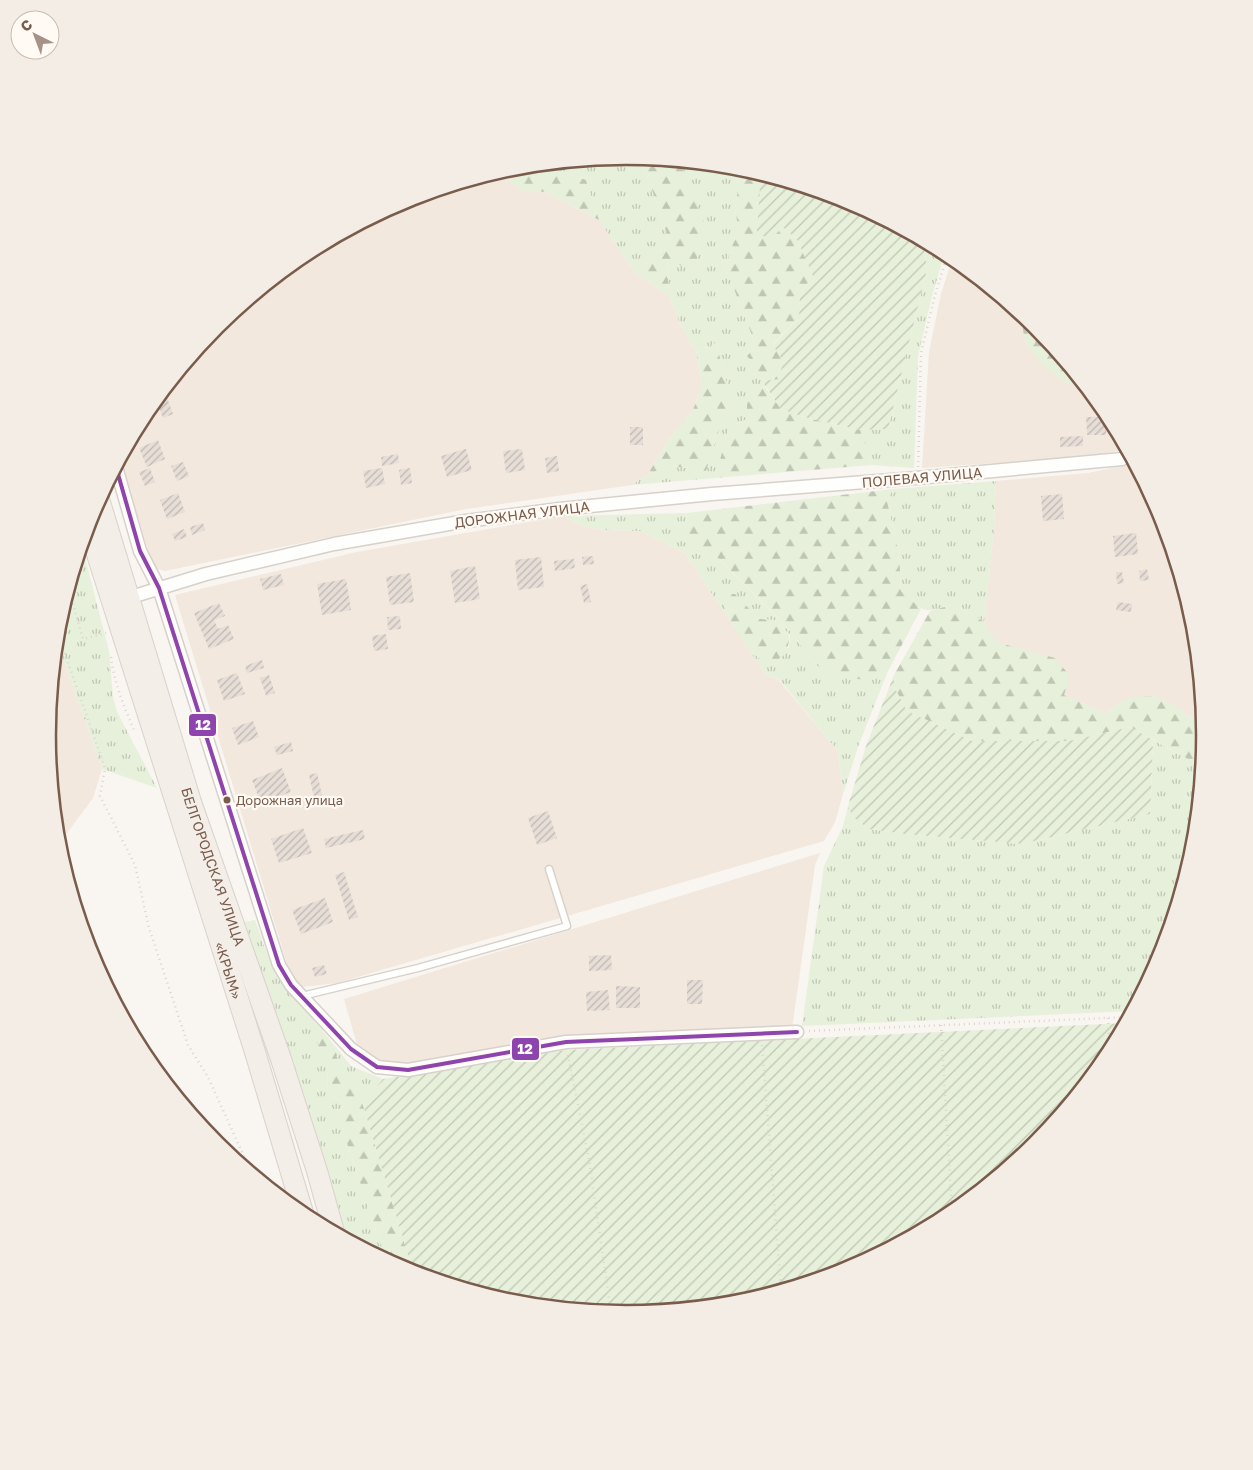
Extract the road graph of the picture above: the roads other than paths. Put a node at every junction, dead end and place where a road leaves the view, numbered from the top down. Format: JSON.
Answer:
{"nodes":[{"id":1,"x":1124,"y":458,"type":"edge"},
{"id":2,"x":119,"y":476,"type":"edge"},
{"id":3,"x":712,"y":494,"type":"joint"},
{"id":4,"x":103,"y":511,"type":"edge"},
{"id":5,"x":92,"y":539,"type":"edge"},
{"id":6,"x":159,"y":588,"type":"junction"},
{"id":7,"x":128,"y":598,"type":"junction"},
{"id":8,"x":549,"y":869,"type":"dead end"},
{"id":9,"x":302,"y":996,"type":"junction"},
{"id":10,"x":797,"y":1032,"type":"road end"},
{"id":11,"x":300,"y":1202,"type":"edge"},
{"id":12,"x":331,"y":1223,"type":"edge"}],
"edges":[{"from":1,"to":3,"type":"street","name":"ПОЛЕВАЯ УЛИЦА"},
{"from":2,"to":6,"type":"street"},
{"from":3,"to":6,"type":"street","name":"ДОРОЖНАЯ УЛИЦА"},
{"from":4,"to":7,"type":"main road","name":"БЕЛГОРОДСКАЯ УЛИЦА"},
{"from":5,"to":11,"type":"main road","name":"«КРЫМ»"},
{"from":6,"to":7,"type":"street","name":"ДОРОЖНАЯ УЛИЦА"},
{"from":6,"to":9,"type":"street"},
{"from":7,"to":12,"type":"main road","name":"БЕЛГОРОДСКАЯ УЛИЦА"},
{"from":8,"to":9,"type":"lane"},
{"from":9,"to":10,"type":"street"}]}
